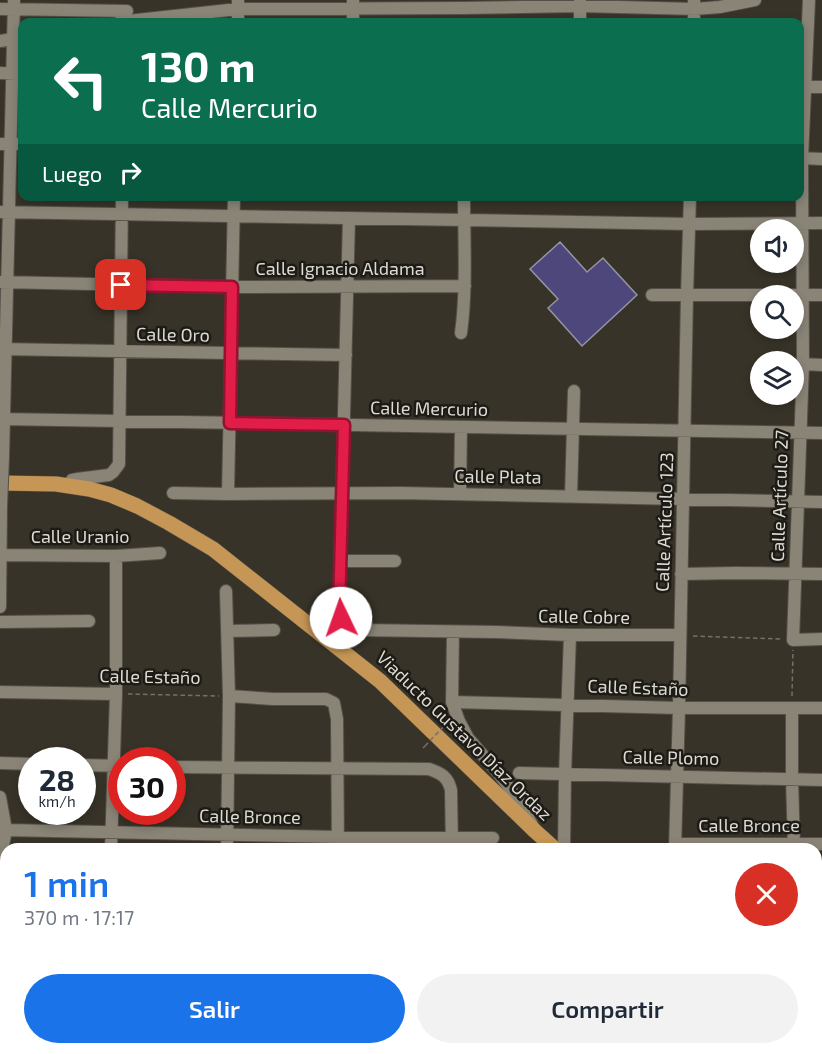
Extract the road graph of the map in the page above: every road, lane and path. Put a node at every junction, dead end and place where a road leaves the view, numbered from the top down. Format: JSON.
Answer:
{"nodes":[{"id":1,"x":755,"y":0,"type":"edge"},
{"id":2,"x":809,"y":0,"type":"edge"},
{"id":3,"x":580,"y":3,"type":"edge"},
{"id":4,"x":238,"y":4,"type":"edge"},
{"id":5,"x":353,"y":4,"type":"edge"},
{"id":6,"x":464,"y":4,"type":"edge"},
{"id":7,"x":695,"y":4,"type":"edge"},
{"id":8,"x":14,"y":5,"type":"edge"},
{"id":9,"x":0,"y":9,"type":"edge"},
{"id":10,"x":125,"y":16,"type":"edge"},
{"id":11,"x":18,"y":38,"type":"edge"},
{"id":12,"x":0,"y":40,"type":"edge"},
{"id":13,"x":804,"y":62,"type":"edge"},
{"id":14,"x":11,"y":74,"type":"edge"},
{"id":15,"x":804,"y":87,"type":"edge"},
{"id":16,"x":822,"y":87,"type":"edge"},
{"id":17,"x":11,"y":144,"type":"edge"},
{"id":18,"x":804,"y":158,"type":"edge"},
{"id":19,"x":822,"y":159,"type":"edge"},
{"id":20,"x":122,"y":201,"type":"edge"},
{"id":21,"x":234,"y":201,"type":"edge"},
{"id":22,"x":464,"y":201,"type":"edge"},
{"id":23,"x":690,"y":201,"type":"edge"},
{"id":24,"x":802,"y":201,"type":"edge"},
{"id":25,"x":4,"y":212,"type":"edge"},
{"id":26,"x":122,"y":214,"type":"junction"},
{"id":27,"x":234,"y":216,"type":"junction"},
{"id":28,"x":349,"y":218,"type":"junction"},
{"id":29,"x":464,"y":219,"type":"junction"},
{"id":30,"x":802,"y":219,"type":"edge"},
{"id":31,"x":750,"y":223,"type":"edge"},
{"id":32,"x":804,"y":223,"type":"edge"},
{"id":33,"x":822,"y":223,"type":"edge"},
{"id":34,"x":690,"y":224,"type":"junction"},
{"id":35,"x":3,"y":282,"type":"edge"},
{"id":36,"x":121,"y":285,"type":"junction"},
{"id":37,"x":465,"y":286,"type":"junction"},
{"id":38,"x":232,"y":287,"type":"junction"},
{"id":39,"x":347,"y":287,"type":"junction"},
{"id":40,"x":750,"y":294,"type":"edge"},
{"id":41,"x":804,"y":294,"type":"edge"},
{"id":42,"x":652,"y":295,"type":"dead end"},
{"id":43,"x":687,"y":295,"type":"junction"},
{"id":44,"x":822,"y":295,"type":"edge"},
{"id":45,"x":461,"y":333,"type":"dead end"},
{"id":46,"x":2,"y":349,"type":"edge"},
{"id":47,"x":120,"y":352,"type":"junction"},
{"id":48,"x":231,"y":354,"type":"junction"},
{"id":49,"x":346,"y":355,"type":"junction"},
{"id":50,"x":804,"y":364,"type":"edge"},
{"id":51,"x":822,"y":365,"type":"edge"},
{"id":52,"x":574,"y":391,"type":"dead end"},
{"id":53,"x":801,"y":405,"type":"edge"},
{"id":54,"x":2,"y":419,"type":"edge"},
{"id":55,"x":119,"y":422,"type":"junction"},
{"id":56,"x":230,"y":423,"type":"junction"},
{"id":57,"x":344,"y":425,"type":"junction"},
{"id":58,"x":461,"y":427,"type":"junction"},
{"id":59,"x":573,"y":429,"type":"junction"},
{"id":60,"x":685,"y":431,"type":"junction"},
{"id":61,"x":800,"y":433,"type":"junction"},
{"id":62,"x":822,"y":433,"type":"edge"},
{"id":63,"x":0,"y":483,"type":"edge"},
{"id":64,"x":70,"y":486,"type":"junction"},
{"id":65,"x":173,"y":493,"type":"dead end"},
{"id":66,"x":342,"y":493,"type":"junction"},
{"id":67,"x":228,"y":494,"type":"junction"},
{"id":68,"x":460,"y":494,"type":"junction"},
{"id":69,"x":571,"y":496,"type":"junction"},
{"id":70,"x":683,"y":499,"type":"junction"},
{"id":71,"x":798,"y":502,"type":"junction"},
{"id":72,"x":822,"y":502,"type":"edge"},
{"id":73,"x":1,"y":506,"type":"edge"},
{"id":74,"x":160,"y":553,"type":"dead end"},
{"id":75,"x":0,"y":555,"type":"edge"},
{"id":76,"x":116,"y":556,"type":"junction"},
{"id":77,"x":340,"y":561,"type":"junction"},
{"id":78,"x":395,"y":561,"type":"dead end"},
{"id":79,"x":681,"y":574,"type":"junction"},
{"id":80,"x":796,"y":574,"type":"junction"},
{"id":81,"x":822,"y":574,"type":"edge"},
{"id":82,"x":226,"y":591,"type":"dead end"},
{"id":83,"x":0,"y":607,"type":"edge"},
{"id":84,"x":89,"y":621,"type":"dead end"},
{"id":85,"x":0,"y":622,"type":"edge"},
{"id":86,"x":274,"y":630,"type":"dead end"},
{"id":87,"x":227,"y":631,"type":"junction"},
{"id":88,"x":453,"y":632,"type":"junction"},
{"id":89,"x":570,"y":635,"type":"junction"},
{"id":90,"x":680,"y":635,"type":"junction"},
{"id":91,"x":822,"y":639,"type":"edge"},
{"id":92,"x":793,"y":640,"type":"junction"},
{"id":93,"x":0,"y":692,"type":"edge"},
{"id":94,"x":116,"y":694,"type":"junction"},
{"id":95,"x":229,"y":696,"type":"junction"},
{"id":96,"x":453,"y":702,"type":"junction"},
{"id":97,"x":568,"y":704,"type":"junction"},
{"id":98,"x":679,"y":708,"type":"junction"},
{"id":99,"x":792,"y":708,"type":"junction"},
{"id":100,"x":822,"y":708,"type":"edge"},
{"id":101,"x":444,"y":726,"type":"dead end"},
{"id":102,"x":117,"y":747,"type":"edge"},
{"id":103,"x":423,"y":748,"type":"dead end"},
{"id":104,"x":0,"y":763,"type":"edge"},
{"id":105,"x":18,"y":764,"type":"edge"},
{"id":106,"x":186,"y":767,"type":"edge"},
{"id":107,"x":228,"y":768,"type":"junction"},
{"id":108,"x":337,"y":768,"type":"junction"},
{"id":109,"x":519,"y":773,"type":"dead end"},
{"id":110,"x":565,"y":775,"type":"junction"},
{"id":111,"x":677,"y":776,"type":"junction"},
{"id":112,"x":792,"y":779,"type":"junction"},
{"id":113,"x":822,"y":780,"type":"edge"},
{"id":114,"x":0,"y":797,"type":"edge"},
{"id":115,"x":112,"y":825,"type":"edge"},
{"id":116,"x":6,"y":830,"type":"junction"},
{"id":117,"x":535,"y":831,"type":"junction"},
{"id":118,"x":111,"y":832,"type":"junction"},
{"id":119,"x":227,"y":834,"type":"junction"},
{"id":120,"x":493,"y":838,"type":"dead end"},
{"id":121,"x":4,"y":843,"type":"edge"},
{"id":122,"x":111,"y":843,"type":"edge"},
{"id":123,"x":227,"y":843,"type":"edge"},
{"id":124,"x":338,"y":843,"type":"edge"},
{"id":125,"x":452,"y":843,"type":"edge"},
{"id":126,"x":459,"y":843,"type":"edge"},
{"id":127,"x":548,"y":843,"type":"edge"},
{"id":128,"x":564,"y":843,"type":"edge"},
{"id":129,"x":675,"y":843,"type":"edge"},
{"id":130,"x":794,"y":843,"type":"edge"}],
"edges":[{"from":1,"to":7,"type":"street"},
{"from":2,"to":13,"type":"street","name":"Calle Artículo 27"},
{"from":3,"to":6,"type":"street"},
{"from":3,"to":7,"type":"street"},
{"from":4,"to":5,"type":"street"},
{"from":4,"to":10,"type":"street"},
{"from":5,"to":6,"type":"street"},
{"from":8,"to":9,"type":"street"},
{"from":8,"to":10,"type":"street"},
{"from":8,"to":11,"type":"street"},
{"from":11,"to":12,"type":"street"},
{"from":11,"to":14,"type":"street"},
{"from":14,"to":17,"type":"street"},
{"from":15,"to":16,"type":"street"},
{"from":17,"to":25,"type":"street"},
{"from":18,"to":19,"type":"street"},
{"from":20,"to":26,"type":"street"},
{"from":21,"to":27,"type":"street"},
{"from":22,"to":29,"type":"street"},
{"from":23,"to":34,"type":"street","name":"Calle Artículo 123"},
{"from":24,"to":30,"type":"street","name":"Calle Artículo 27"},
{"from":25,"to":26,"type":"street"},
{"from":25,"to":35,"type":"street"},
{"from":26,"to":27,"type":"street"},
{"from":26,"to":36,"type":"street"},
{"from":27,"to":28,"type":"street"},
{"from":27,"to":38,"type":"street"},
{"from":28,"to":29,"type":"street"},
{"from":28,"to":39,"type":"street"},
{"from":29,"to":34,"type":"street"},
{"from":29,"to":37,"type":"street"},
{"from":31,"to":34,"type":"street"},
{"from":32,"to":33,"type":"street"},
{"from":34,"to":43,"type":"street","name":"Calle Artículo 123"},
{"from":35,"to":36,"type":"street","name":"Calle Ignacio Aldama"},
{"from":35,"to":46,"type":"street"},
{"from":36,"to":38,"type":"street","name":"Calle Ignacio Aldama"},
{"from":36,"to":47,"type":"street"},
{"from":37,"to":39,"type":"street","name":"Calle Ignacio Aldama"},
{"from":37,"to":45,"type":"street"},
{"from":38,"to":39,"type":"street","name":"Calle Ignacio Aldama"},
{"from":38,"to":48,"type":"street"},
{"from":39,"to":49,"type":"street"},
{"from":40,"to":43,"type":"street"},
{"from":41,"to":44,"type":"street"},
{"from":42,"to":43,"type":"street"},
{"from":43,"to":60,"type":"street","name":"Calle Artículo 123"},
{"from":46,"to":47,"type":"street","name":"Calle Oro"},
{"from":46,"to":54,"type":"street"},
{"from":47,"to":48,"type":"street","name":"Calle Oro"},
{"from":47,"to":55,"type":"street"},
{"from":48,"to":49,"type":"street","name":"Calle Oro"},
{"from":48,"to":56,"type":"street"},
{"from":49,"to":57,"type":"street"},
{"from":50,"to":51,"type":"street"},
{"from":52,"to":59,"type":"street"},
{"from":53,"to":61,"type":"street","name":"Calle Artículo 27"},
{"from":54,"to":55,"type":"street","name":"Calle Mercurio"},
{"from":54,"to":73,"type":"street","bridge":true},
{"from":55,"to":56,"type":"street","name":"Calle Mercurio"},
{"from":55,"to":64,"type":"street"},
{"from":56,"to":57,"type":"street","name":"Calle Mercurio"},
{"from":56,"to":67,"type":"street"},
{"from":57,"to":58,"type":"street","name":"Calle Mercurio"},
{"from":57,"to":66,"type":"street"},
{"from":58,"to":59,"type":"street","name":"Calle Mercurio"},
{"from":58,"to":68,"type":"street"},
{"from":59,"to":60,"type":"street","name":"Calle Mercurio"},
{"from":59,"to":69,"type":"street"},
{"from":60,"to":61,"type":"street","name":"Calle Mercurio"},
{"from":60,"to":70,"type":"street","name":"Calle Artículo 123"},
{"from":61,"to":62,"type":"street","name":"Calle Mercurio"},
{"from":61,"to":71,"type":"street","name":"Calle Artículo 27"},
{"from":63,"to":64,"type":"main road","name":"Viaducto Gustavo Díaz Ordaz"},
{"from":64,"to":117,"type":"main road","name":"Viaducto Gustavo Díaz Ordaz"},
{"from":65,"to":67,"type":"street","name":"Calle Plata"},
{"from":66,"to":67,"type":"street","name":"Calle Plata"},
{"from":66,"to":68,"type":"street","name":"Calle Plata"},
{"from":66,"to":77,"type":"street"},
{"from":68,"to":69,"type":"street","name":"Calle Plata"},
{"from":69,"to":70,"type":"street","name":"Calle Plata"},
{"from":70,"to":71,"type":"street","name":"Calle Plata"},
{"from":70,"to":79,"type":"street","name":"Calle Artículo 123"},
{"from":71,"to":72,"type":"street","name":"Calle Plata"},
{"from":71,"to":80,"type":"street","name":"Calle Artículo 27"},
{"from":73,"to":75,"type":"street"},
{"from":74,"to":76,"type":"street","name":"Calle Uranio"},
{"from":75,"to":76,"type":"street","name":"Calle Uranio"},
{"from":75,"to":83,"type":"street"},
{"from":76,"to":94,"type":"street"},
{"from":77,"to":78,"type":"street"},
{"from":77,"to":88,"type":"street","name":"Calle Cobre"},
{"from":79,"to":80,"type":"street"},
{"from":79,"to":90,"type":"street","name":"Calle Artículo 123"},
{"from":80,"to":81,"type":"street"},
{"from":80,"to":92,"type":"street","name":"Calle Artículo 27"},
{"from":82,"to":87,"type":"street"},
{"from":84,"to":85,"type":"street"},
{"from":86,"to":87,"type":"street"},
{"from":87,"to":95,"type":"street"},
{"from":88,"to":89,"type":"street","name":"Calle Cobre"},
{"from":88,"to":96,"type":"street"},
{"from":89,"to":90,"type":"street","name":"Calle Cobre"},
{"from":89,"to":97,"type":"street"},
{"from":90,"to":92,"type":"path"},
{"from":90,"to":98,"type":"street","name":"Calle Artículo 123"},
{"from":91,"to":92,"type":"street"},
{"from":92,"to":99,"type":"path"},
{"from":93,"to":94,"type":"street","name":"Calle Estaño"},
{"from":94,"to":95,"type":"path","name":"Calle Estaño"},
{"from":94,"to":102,"type":"street"},
{"from":95,"to":107,"type":"street"},
{"from":95,"to":108,"type":"street"},
{"from":96,"to":97,"type":"street","name":"Calle Estaño"},
{"from":96,"to":117,"type":"street"},
{"from":97,"to":98,"type":"street","name":"Calle Estaño"},
{"from":97,"to":110,"type":"street"},
{"from":98,"to":99,"type":"street","name":"Calle Estaño"},
{"from":98,"to":111,"type":"street","name":"Calle Artículo 123"},
{"from":99,"to":100,"type":"street","name":"Calle Estaño"},
{"from":99,"to":112,"type":"street"},
{"from":101,"to":103,"type":"path","bridge":true},
{"from":104,"to":105,"type":"street"},
{"from":106,"to":107,"type":"street"},
{"from":107,"to":108,"type":"street"},
{"from":107,"to":119,"type":"street"},
{"from":108,"to":124,"type":"street"},
{"from":108,"to":125,"type":"street"},
{"from":109,"to":110,"type":"street","name":"Calle Plomo"},
{"from":110,"to":111,"type":"street","name":"Calle Plomo"},
{"from":110,"to":128,"type":"street"},
{"from":111,"to":112,"type":"street","name":"Calle Plomo"},
{"from":111,"to":129,"type":"street","name":"Calle Artículo 123"},
{"from":112,"to":113,"type":"street","name":"Calle Plomo"},
{"from":112,"to":130,"type":"street"},
{"from":114,"to":116,"type":"street"},
{"from":115,"to":118,"type":"street"},
{"from":116,"to":118,"type":"street","name":"Calle Bronce"},
{"from":116,"to":121,"type":"street"},
{"from":117,"to":127,"type":"main road","name":"Viaducto Gustavo Díaz Ordaz"},
{"from":118,"to":119,"type":"street","name":"Calle Bronce"},
{"from":118,"to":122,"type":"street"},
{"from":119,"to":123,"type":"street"},
{"from":119,"to":124,"type":"street","name":"Calle Bronce"},
{"from":120,"to":126,"type":"street","name":"Calle Bronce"}]}
